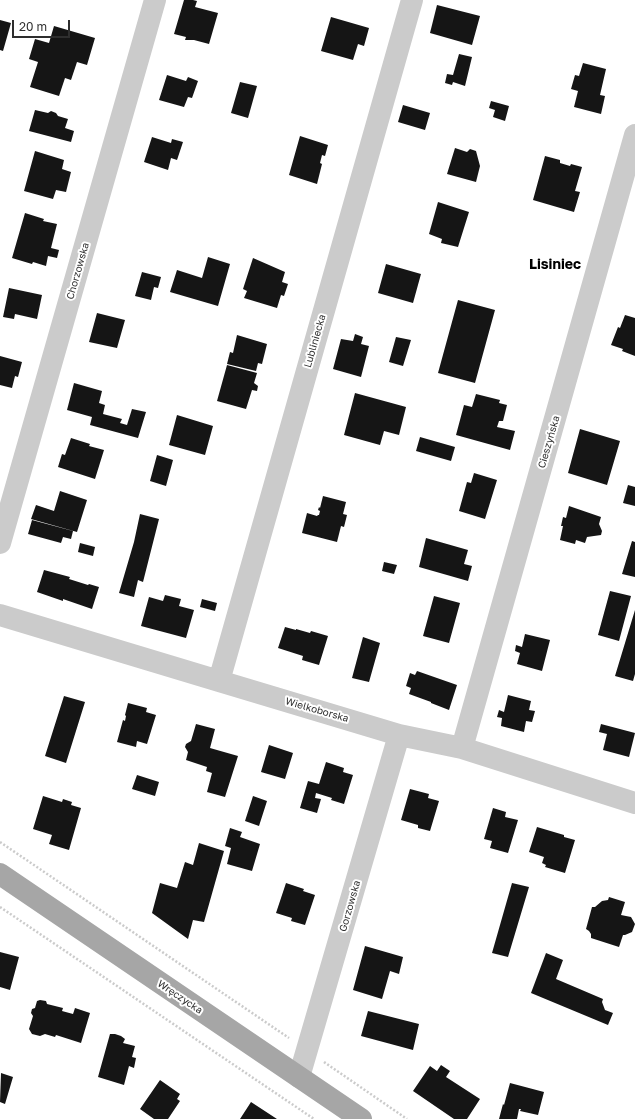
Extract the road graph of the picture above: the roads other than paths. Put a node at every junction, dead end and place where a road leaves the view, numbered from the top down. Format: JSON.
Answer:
{"nodes":[{"id":1,"x":155,"y":0,"type":"edge"},
{"id":2,"x":412,"y":0,"type":"edge"},
{"id":3,"x":635,"y":135,"type":"edge"},
{"id":4,"x":0,"y":543,"type":"edge"},
{"id":5,"x":0,"y":614,"type":"edge"},
{"id":6,"x":219,"y":681,"type":"junction"},
{"id":7,"x":399,"y":735,"type":"junction"},
{"id":8,"x":462,"y":748,"type":"junction"},
{"id":9,"x":635,"y":803,"type":"edge"},
{"id":10,"x":0,"y":874,"type":"edge"},
{"id":11,"x":300,"y":1077,"type":"junction"},
{"id":12,"x":361,"y":1119,"type":"edge"}],
"edges":[{"from":1,"to":4,"type":"street","name":"Chorzowska"},
{"from":2,"to":6,"type":"street","name":"Lubliniecka"},
{"from":3,"to":8,"type":"street","name":"Cieszyńska"},
{"from":5,"to":6,"type":"street","name":"Wielkoborska"},
{"from":6,"to":7,"type":"street","name":"Wielkoborska"},
{"from":7,"to":8,"type":"street","name":"Wielkoborska"},
{"from":7,"to":11,"type":"street","name":"Gorzowska"},
{"from":8,"to":9,"type":"street","name":"Wielkoborska"},
{"from":10,"to":11,"type":"main road","name":"Wręczycka"},
{"from":11,"to":12,"type":"main road","name":"Wręczycka"}]}
